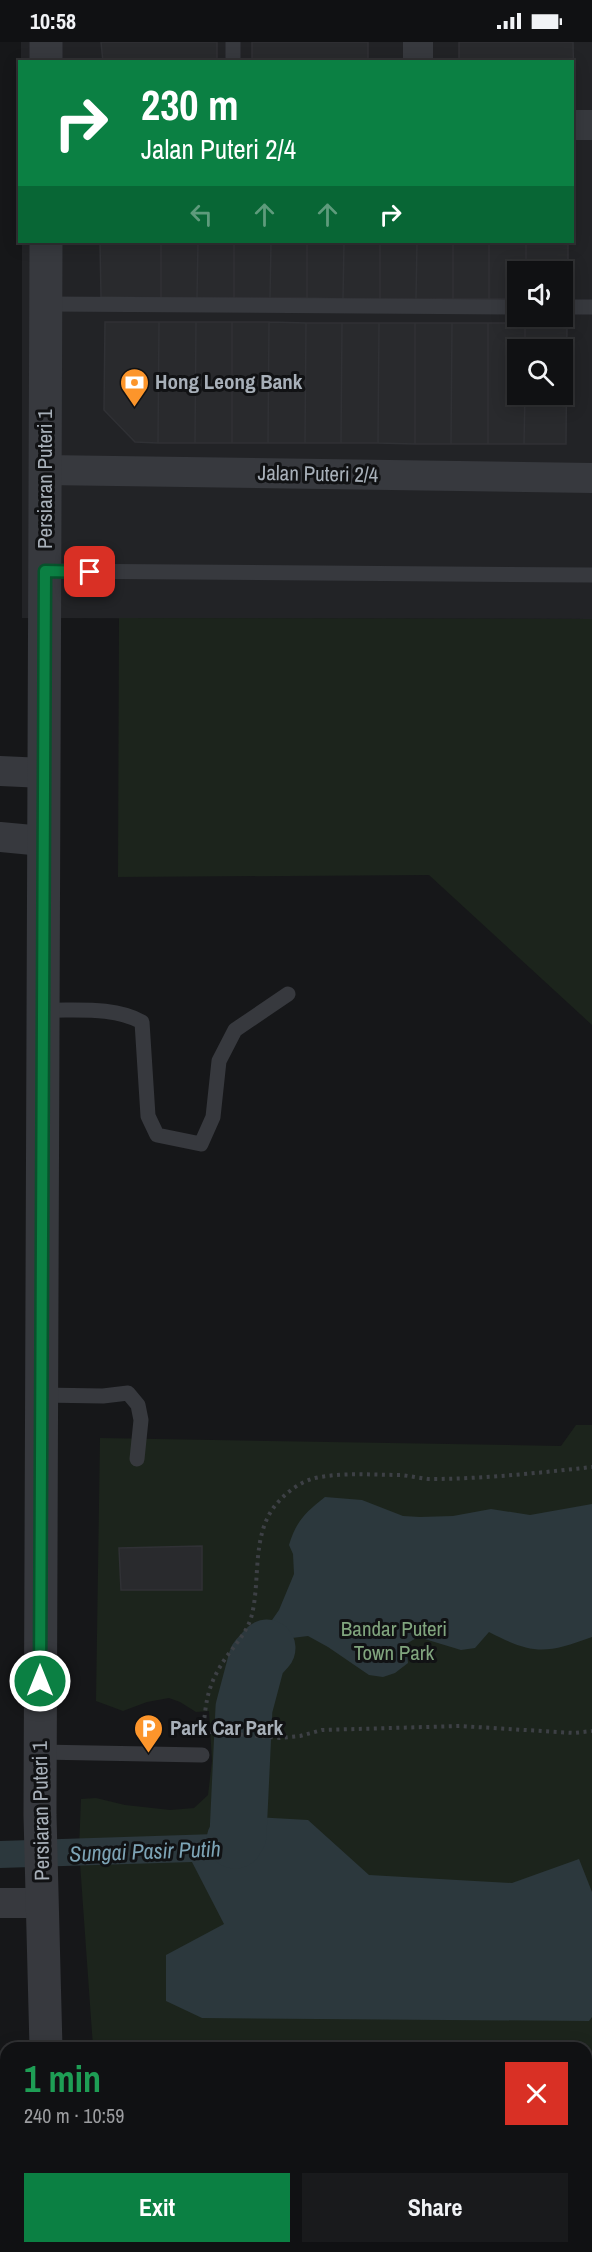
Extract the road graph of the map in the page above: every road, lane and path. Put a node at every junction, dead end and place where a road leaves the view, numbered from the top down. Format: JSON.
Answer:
{"nodes":[{"id":1,"x":46,"y":42,"type":"edge"},
{"id":2,"x":233,"y":42,"type":"edge"},
{"id":3,"x":418,"y":42,"type":"edge"},
{"id":4,"x":46,"y":60,"type":"edge"},
{"id":5,"x":233,"y":60,"type":"edge"},
{"id":6,"x":418,"y":60,"type":"edge"},
{"id":7,"x":574,"y":125,"type":"edge"},
{"id":8,"x":592,"y":125,"type":"edge"},
{"id":9,"x":46,"y":243,"type":"edge"},
{"id":10,"x":45,"y":304,"type":"junction"},
{"id":11,"x":507,"y":307,"type":"edge"},
{"id":12,"x":573,"y":307,"type":"edge"},
{"id":13,"x":592,"y":307,"type":"edge"},
{"id":14,"x":45,"y":470,"type":"junction"},
{"id":15,"x":592,"y":478,"type":"edge"},
{"id":16,"x":45,"y":571,"type":"junction"},
{"id":17,"x":592,"y":575,"type":"edge"},
{"id":18,"x":0,"y":771,"type":"edge"},
{"id":19,"x":44,"y":773,"type":"junction"},
{"id":20,"x":0,"y":837,"type":"edge"},
{"id":21,"x":43,"y":841,"type":"junction"},
{"id":22,"x":288,"y":994,"type":"dead end"},
{"id":23,"x":43,"y":1010,"type":"junction"},
{"id":24,"x":42,"y":1395,"type":"junction"},
{"id":25,"x":137,"y":1459,"type":"dead end"},
{"id":26,"x":592,"y":1467,"type":"edge"},
{"id":27,"x":592,"y":1731,"type":"edge"},
{"id":28,"x":218,"y":1733,"type":"dead end"},
{"id":29,"x":40,"y":1752,"type":"junction"},
{"id":30,"x":202,"y":1755,"type":"joint"},
{"id":31,"x":42,"y":1892,"type":"junction"},
{"id":32,"x":0,"y":1904,"type":"edge"},
{"id":33,"x":46,"y":2042,"type":"edge"}],
"edges":[{"from":1,"to":4,"type":"street"},
{"from":2,"to":5,"type":"lane"},
{"from":3,"to":6,"type":"street"},
{"from":7,"to":8,"type":"street"},
{"from":9,"to":10,"type":"street","name":"Persiaran Puteri 1"},
{"from":10,"to":11,"type":"lane"},
{"from":10,"to":14,"type":"street","name":"Persiaran Puteri 1"},
{"from":12,"to":13,"type":"lane"},
{"from":14,"to":15,"type":"street","name":"Jalan Puteri 2/4"},
{"from":14,"to":16,"type":"street","name":"Persiaran Puteri 1"},
{"from":16,"to":17,"type":"lane"},
{"from":16,"to":19,"type":"street","name":"Persiaran Puteri 1"},
{"from":18,"to":19,"type":"street"},
{"from":19,"to":21,"type":"street","name":"Persiaran Puteri 1"},
{"from":20,"to":21,"type":"street"},
{"from":21,"to":23,"type":"street","name":"Persiaran Puteri 1"},
{"from":22,"to":23,"type":"lane"},
{"from":23,"to":24,"type":"street","name":"Persiaran Puteri 1"},
{"from":24,"to":25,"type":"lane"},
{"from":24,"to":29,"type":"street","name":"Persiaran Puteri 1"},
{"from":26,"to":30,"type":"path"},
{"from":27,"to":28,"type":"path"},
{"from":29,"to":30,"type":"lane"},
{"from":29,"to":31,"type":"street","name":"Persiaran Puteri 1"},
{"from":31,"to":32,"type":"street"},
{"from":31,"to":33,"type":"street","name":"Persiaran Puteri 1"}]}
